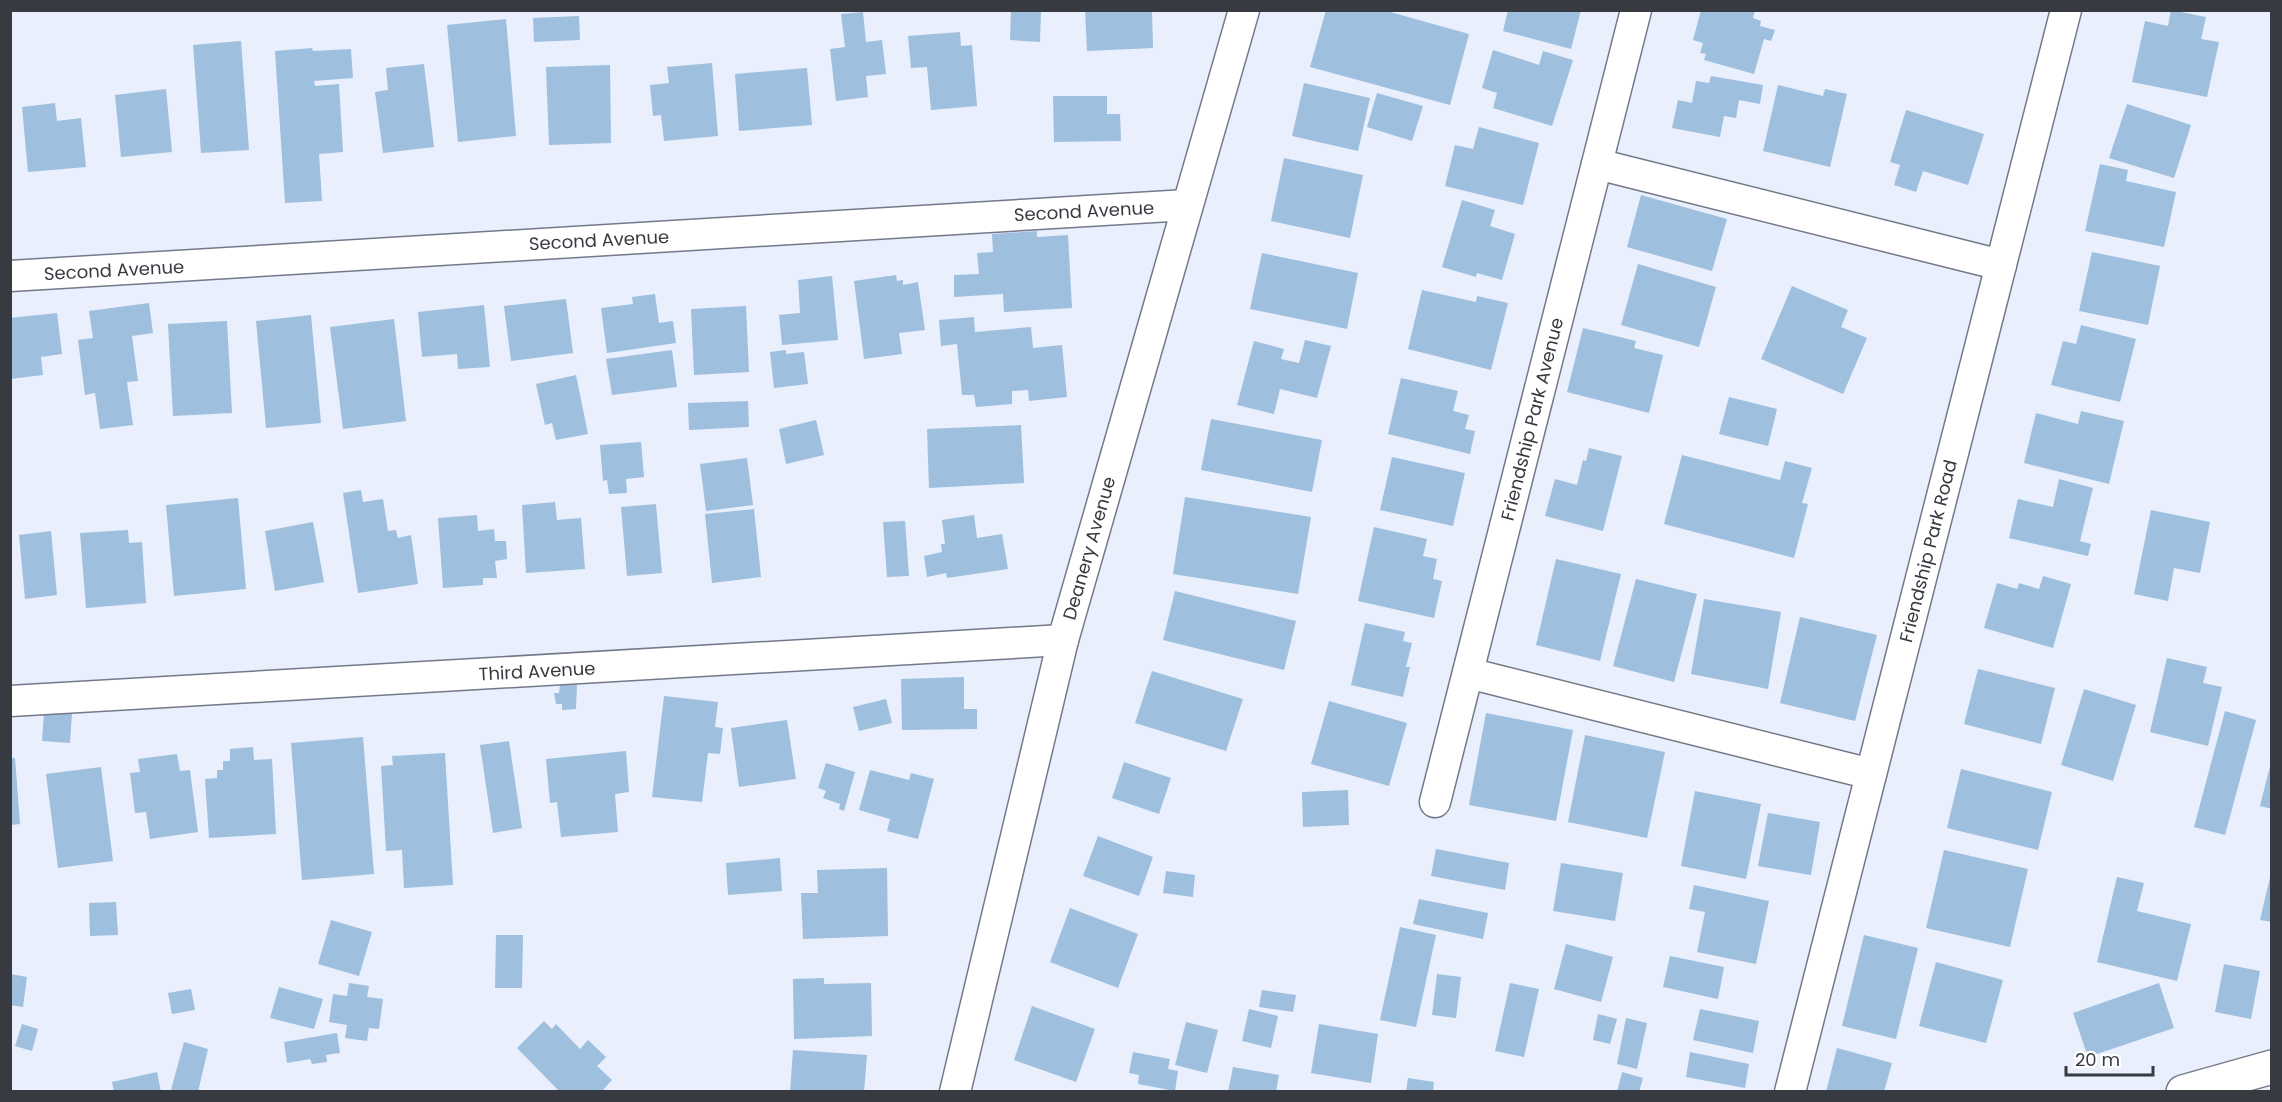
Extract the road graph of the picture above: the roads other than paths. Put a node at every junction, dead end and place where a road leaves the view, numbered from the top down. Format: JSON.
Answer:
{"nodes":[{"id":1,"x":1244,"y":10,"type":"edge"},
{"id":2,"x":1636,"y":10,"type":"edge"},
{"id":3,"x":2066,"y":10,"type":"edge"},
{"id":4,"x":1597,"y":164,"type":"junction"},
{"id":5,"x":1187,"y":205,"type":"junction"},
{"id":6,"x":2001,"y":265,"type":"junction"},
{"id":7,"x":10,"y":276,"type":"edge"},
{"id":8,"x":1063,"y":640,"type":"junction"},
{"id":9,"x":1468,"y":673,"type":"junction"},
{"id":10,"x":10,"y":701,"type":"edge"},
{"id":11,"x":1871,"y":774,"type":"junction"},
{"id":12,"x":1435,"y":802,"type":"dead end"},
{"id":13,"x":2271,"y":1067,"type":"edge"},
{"id":14,"x":955,"y":1092,"type":"edge"},
{"id":15,"x":1790,"y":1092,"type":"edge"},
{"id":16,"x":2183,"y":1092,"type":"edge"}],
"edges":[{"from":1,"to":5,"type":"street","name":"Deanery Avenue"},
{"from":2,"to":4,"type":"street","name":"Friendship Park Avenue"},
{"from":3,"to":6,"type":"street","name":"Friendship Park Road"},
{"from":4,"to":6,"type":"street"},
{"from":4,"to":9,"type":"street","name":"Friendship Park Avenue"},
{"from":5,"to":7,"type":"street","name":"Second Avenue"},
{"from":5,"to":8,"type":"street","name":"Deanery Avenue"},
{"from":6,"to":11,"type":"street","name":"Friendship Park Road"},
{"from":8,"to":10,"type":"street","name":"Third Avenue"},
{"from":8,"to":14,"type":"street","name":"Deanery Avenue"},
{"from":9,"to":11,"type":"street"},
{"from":9,"to":12,"type":"street","name":"Friendship Park Avenue"},
{"from":11,"to":15,"type":"street","name":"Friendship Park Road"},
{"from":13,"to":16,"type":"main road"}]}
